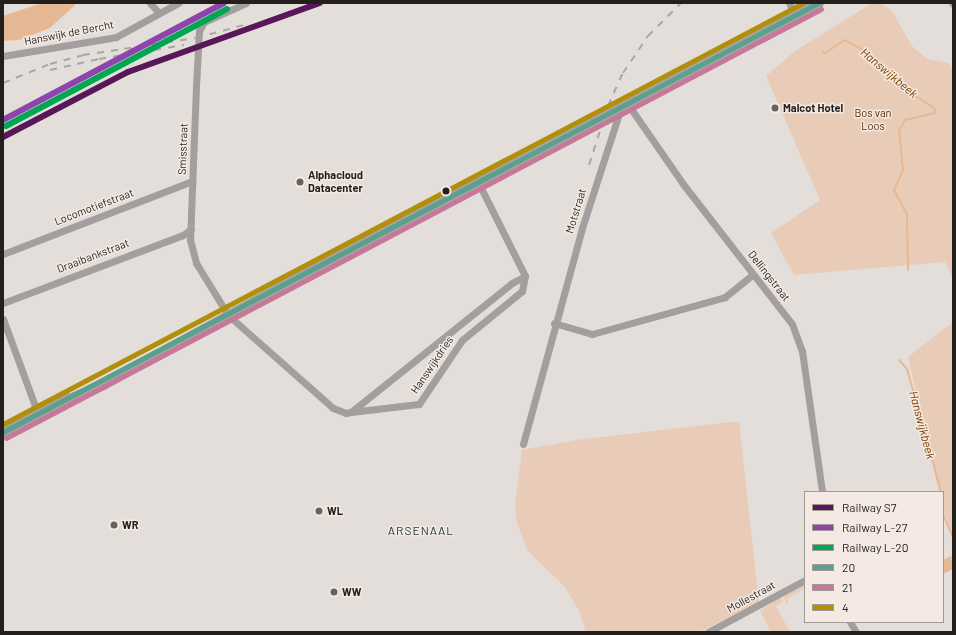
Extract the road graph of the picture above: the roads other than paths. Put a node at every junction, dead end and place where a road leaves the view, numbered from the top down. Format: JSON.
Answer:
{"nodes":[{"id":1,"x":150,"y":3,"type":"edge"},
{"id":2,"x":178,"y":3,"type":"edge"},
{"id":3,"x":246,"y":3,"type":"edge"},
{"id":4,"x":788,"y":3,"type":"edge"},
{"id":5,"x":818,"y":3,"type":"edge"},
{"id":6,"x":158,"y":13,"type":"junction"},
{"id":7,"x":796,"y":14,"type":"junction"},
{"id":8,"x":3,"y":56,"type":"edge"},
{"id":9,"x":624,"y":105,"type":"junction"},
{"id":10,"x":192,"y":181,"type":"junction"},
{"id":11,"x":478,"y":182,"type":"junction"},
{"id":12,"x":191,"y":229,"type":"junction"},
{"id":13,"x":3,"y":254,"type":"edge"},
{"id":14,"x":753,"y":274,"type":"junction"},
{"id":15,"x":525,"y":276,"type":"junction"},
{"id":16,"x":3,"y":303,"type":"edge"},
{"id":17,"x":228,"y":315,"type":"junction"},
{"id":18,"x":3,"y":319,"type":"edge"},
{"id":19,"x":554,"y":323,"type":"junction"},
{"id":20,"x":5,"y":330,"type":"edge"},
{"id":21,"x":351,"y":412,"type":"junction"},
{"id":22,"x":38,"y":414,"type":"junction"},
{"id":23,"x":3,"y":432,"type":"edge"},
{"id":24,"x":523,"y":444,"type":"dead end"},
{"id":25,"x":822,"y":491,"type":"edge"},
{"id":26,"x":804,"y":581,"type":"edge"},
{"id":27,"x":851,"y":623,"type":"edge"},
{"id":28,"x":708,"y":632,"type":"edge"},
{"id":29,"x":856,"y":632,"type":"edge"}],
"edges":[{"from":1,"to":6,"type":"street"},
{"from":2,"to":6,"type":"street","name":"Hanswijk de Bercht"},
{"from":3,"to":10,"type":"street","name":"Smisstraat","bridge":true},
{"from":4,"to":7,"type":"street"},
{"from":5,"to":7,"type":"main road"},
{"from":6,"to":8,"type":"street","name":"Hanswijk de Bercht"},
{"from":7,"to":9,"type":"main road"},
{"from":9,"to":11,"type":"main road"},
{"from":9,"to":14,"type":"street","name":"Dellingstraat"},
{"from":9,"to":19,"type":"street","name":"Motstraat"},
{"from":10,"to":12,"type":"street","name":"Smisstraat"},
{"from":10,"to":13,"type":"street","name":"Locomotiefstraat"},
{"from":11,"to":15,"type":"street"},
{"from":11,"to":17,"type":"main road"},
{"from":12,"to":16,"type":"street","name":"Draaibankstraat"},
{"from":12,"to":17,"type":"street","name":"Smisstraat"},
{"from":14,"to":19,"type":"street"},
{"from":14,"to":25,"type":"street","name":"Dellingstraat"},
{"from":15,"to":21,"type":"street","name":"Hanswijkdries"},
{"from":15,"to":21,"type":"street","name":"Hanswijkdries"},
{"from":17,"to":21,"type":"street","name":"Hanswijkdries"},
{"from":17,"to":22,"type":"main road"},
{"from":18,"to":20,"type":"street"},
{"from":19,"to":24,"type":"street","name":"Motstraat"},
{"from":20,"to":22,"type":"street"},
{"from":22,"to":23,"type":"main road"},
{"from":26,"to":28,"type":"street","name":"Mollestraat"},
{"from":27,"to":29,"type":"street"}]}
